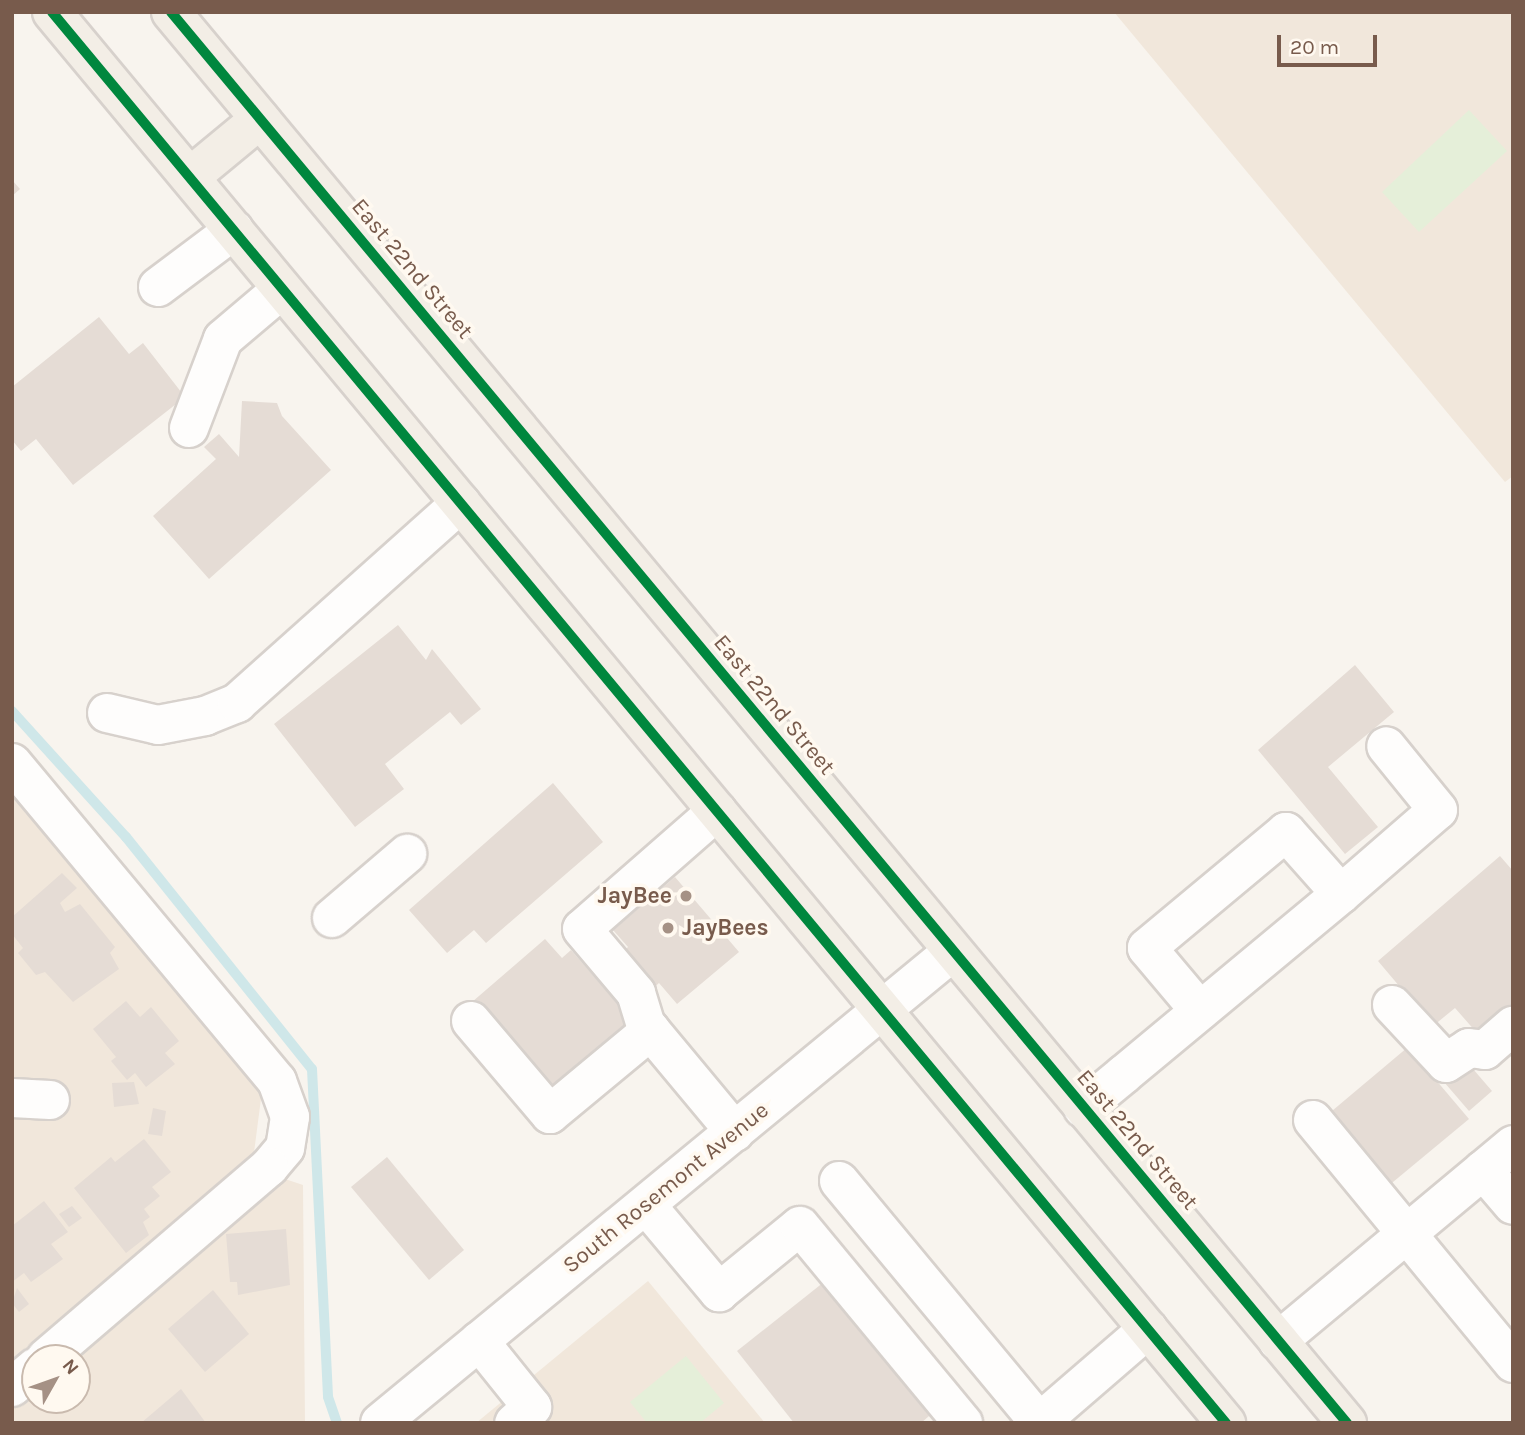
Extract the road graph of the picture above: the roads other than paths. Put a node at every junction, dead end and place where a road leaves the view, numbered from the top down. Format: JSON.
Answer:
{"nodes":[{"id":1,"x":52,"y":12,"type":"edge"},
{"id":2,"x":171,"y":12,"type":"edge"},
{"id":3,"x":260,"y":119,"type":"junction"},
{"id":4,"x":190,"y":177,"type":"junction"},
{"id":5,"x":234,"y":230,"type":"junction"},
{"id":6,"x":159,"y":287,"type":"dead end"},
{"id":7,"x":282,"y":289,"type":"junction"},
{"id":8,"x":189,"y":428,"type":"dead end"},
{"id":9,"x":461,"y":503,"type":"junction"},
{"id":10,"x":107,"y":713,"type":"dead end"},
{"id":11,"x":1386,"y":746,"type":"dead end"},
{"id":12,"x":12,"y":763,"type":"edge"},
{"id":13,"x":717,"y":811,"type":"junction"},
{"id":14,"x":407,"y":854,"type":"dead end"},
{"id":15,"x":1340,"y":894,"type":"junction"},
{"id":16,"x":332,"y":918,"type":"dead end"},
{"id":17,"x":952,"y":952,"type":"junction"},
{"id":18,"x":1392,"y":1005,"type":"dead end"},
{"id":19,"x":883,"y":1010,"type":"junction"},
{"id":20,"x":1200,"y":1011,"type":"junction"},
{"id":21,"x":471,"y":1021,"type":"dead end"},
{"id":22,"x":1513,"y":1026,"type":"edge"},
{"id":23,"x":651,"y":1030,"type":"junction"},
{"id":24,"x":12,"y":1098,"type":"edge"},
{"id":25,"x":50,"y":1100,"type":"dead end"},
{"id":26,"x":1083,"y":1108,"type":"junction"},
{"id":27,"x":1313,"y":1121,"type":"dead end"},
{"id":28,"x":735,"y":1132,"type":"junction"},
{"id":29,"x":1513,"y":1145,"type":"edge"},
{"id":30,"x":1483,"y":1170,"type":"junction"},
{"id":31,"x":839,"y":1181,"type":"dead end"},
{"id":32,"x":646,"y":1205,"type":"junction"},
{"id":33,"x":1513,"y":1205,"type":"edge"},
{"id":34,"x":1407,"y":1233,"type":"junction"},
{"id":35,"x":1148,"y":1329,"type":"junction"},
{"id":36,"x":479,"y":1341,"type":"junction"},
{"id":37,"x":1278,"y":1341,"type":"junction"},
{"id":38,"x":62,"y":1344,"type":"edge"},
{"id":39,"x":1513,"y":1363,"type":"edge"},
{"id":40,"x":1028,"y":1422,"type":"edge"},
{"id":41,"x":380,"y":1423,"type":"edge"},
{"id":42,"x":514,"y":1423,"type":"edge"},
{"id":43,"x":963,"y":1423,"type":"edge"},
{"id":44,"x":1226,"y":1423,"type":"edge"},
{"id":45,"x":1347,"y":1423,"type":"edge"}],
"edges":[{"from":1,"to":4,"type":"main road"},
{"from":2,"to":3,"type":"main road","name":"East 22nd Street"},
{"from":3,"to":4,"type":"main road"},
{"from":3,"to":17,"type":"main road","name":"East 22nd Street"},
{"from":4,"to":5,"type":"main road"},
{"from":5,"to":6,"type":"street"},
{"from":5,"to":7,"type":"main road"},
{"from":7,"to":8,"type":"street"},
{"from":7,"to":9,"type":"main road"},
{"from":9,"to":10,"type":"street"},
{"from":9,"to":13,"type":"main road"},
{"from":11,"to":15,"type":"street"},
{"from":12,"to":38,"type":"street"},
{"from":13,"to":19,"type":"main road"},
{"from":13,"to":23,"type":"street"},
{"from":14,"to":16,"type":"street"},
{"from":15,"to":20,"type":"street"},
{"from":15,"to":20,"type":"street"},
{"from":17,"to":19,"type":"street","name":"South Rosemont Avenue"},
{"from":17,"to":26,"type":"main road","name":"East 22nd Street"},
{"from":18,"to":22,"type":"street"},
{"from":19,"to":28,"type":"street","name":"South Rosemont Avenue"},
{"from":19,"to":35,"type":"main road"},
{"from":20,"to":26,"type":"street"},
{"from":21,"to":23,"type":"street"},
{"from":23,"to":28,"type":"street"},
{"from":24,"to":25,"type":"street"},
{"from":26,"to":37,"type":"main road","name":"East 22nd Street"},
{"from":27,"to":34,"type":"street"},
{"from":28,"to":32,"type":"street","name":"South Rosemont Avenue"},
{"from":29,"to":30,"type":"street"},
{"from":30,"to":33,"type":"street"},
{"from":30,"to":34,"type":"street"},
{"from":31,"to":40,"type":"street"},
{"from":32,"to":36,"type":"street","name":"South Rosemont Avenue"},
{"from":32,"to":43,"type":"street"},
{"from":34,"to":37,"type":"street"},
{"from":34,"to":39,"type":"street"},
{"from":35,"to":40,"type":"street"},
{"from":35,"to":44,"type":"main road"},
{"from":36,"to":41,"type":"street","name":"South Rosemont Avenue"},
{"from":36,"to":42,"type":"street"},
{"from":37,"to":45,"type":"main road","name":"East 22nd Street"}]}
